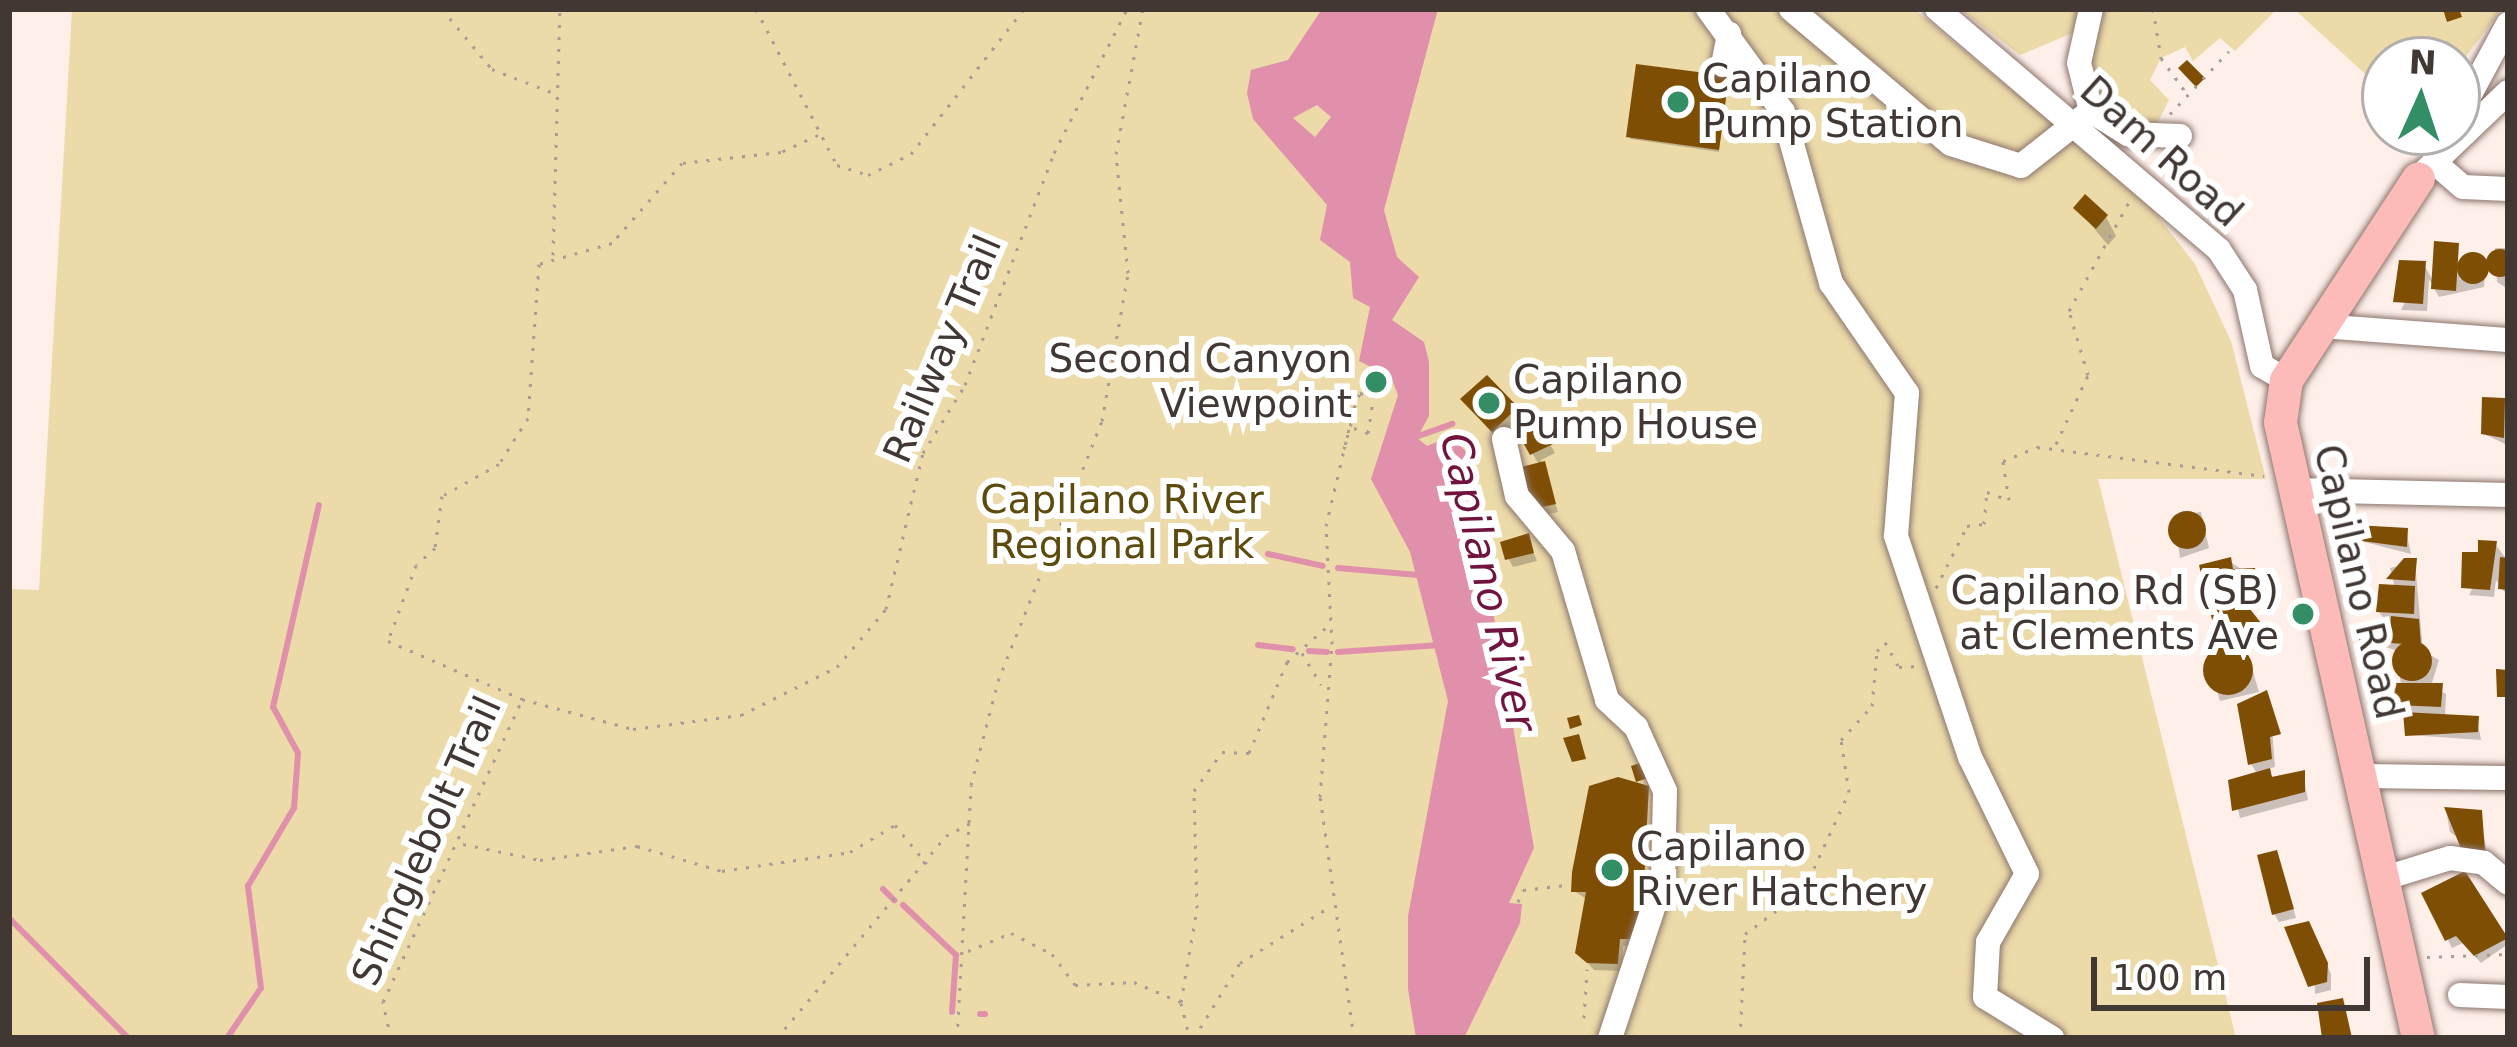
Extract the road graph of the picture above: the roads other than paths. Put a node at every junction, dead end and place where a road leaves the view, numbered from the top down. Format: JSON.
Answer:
{"nodes":[{"id":1,"x":1708,"y":9,"type":"edge"},
{"id":2,"x":1791,"y":9,"type":"edge"},
{"id":3,"x":1937,"y":9,"type":"edge"},
{"id":4,"x":2091,"y":9,"type":"edge"},
{"id":5,"x":2508,"y":24,"type":"edge"},
{"id":6,"x":1730,"y":34,"type":"junction"},
{"id":7,"x":1723,"y":65,"type":"dead end"},
{"id":8,"x":2481,"y":74,"type":"edge"},
{"id":9,"x":2508,"y":92,"type":"edge"},
{"id":10,"x":2481,"y":116,"type":"edge"},
{"id":11,"x":2085,"y":117,"type":"junction"},
{"id":12,"x":2182,"y":133,"type":"road end"},
{"id":13,"x":2440,"y":156,"type":"edge"},
{"id":14,"x":2426,"y":170,"type":"junction"},
{"id":15,"x":2508,"y":189,"type":"edge"},
{"id":16,"x":2321,"y":326,"type":"junction"},
{"id":17,"x":2508,"y":340,"type":"edge"},
{"id":18,"x":2286,"y":380,"type":"junction"},
{"id":19,"x":1504,"y":439,"type":"dead end"},
{"id":20,"x":2283,"y":484,"type":"junction"},
{"id":21,"x":2508,"y":495,"type":"edge"},
{"id":22,"x":2359,"y":776,"type":"junction"},
{"id":23,"x":2508,"y":778,"type":"edge"},
{"id":24,"x":2382,"y":879,"type":"junction"},
{"id":25,"x":2508,"y":883,"type":"edge"},
{"id":26,"x":2460,"y":995,"type":"dead end"},
{"id":27,"x":2508,"y":998,"type":"edge"},
{"id":28,"x":1610,"y":1038,"type":"edge"},
{"id":29,"x":2052,"y":1038,"type":"edge"},
{"id":30,"x":2418,"y":1038,"type":"edge"}],
"edges":[{"from":1,"to":6,"type":"street"},
{"from":2,"to":11,"type":"street"},
{"from":3,"to":11,"type":"street","name":"Dam Road"},
{"from":4,"to":11,"type":"street"},
{"from":5,"to":8,"type":"street"},
{"from":6,"to":7,"type":"street"},
{"from":6,"to":29,"type":"street"},
{"from":9,"to":10,"type":"street"},
{"from":11,"to":12,"type":"street"},
{"from":11,"to":18,"type":"street","name":"Dam Road"},
{"from":13,"to":14,"type":"street"},
{"from":14,"to":15,"type":"street"},
{"from":14,"to":16,"type":"main road"},
{"from":16,"to":17,"type":"street"},
{"from":16,"to":18,"type":"main road"},
{"from":18,"to":20,"type":"main road","name":"Capilano Road"},
{"from":19,"to":28,"type":"street"},
{"from":20,"to":21,"type":"street"},
{"from":20,"to":22,"type":"main road","name":"Capilano Road"},
{"from":22,"to":23,"type":"street"},
{"from":22,"to":24,"type":"main road","name":"Capilano Road"},
{"from":24,"to":25,"type":"street"},
{"from":24,"to":30,"type":"main road","name":"Capilano Road"},
{"from":26,"to":27,"type":"street"}]}
